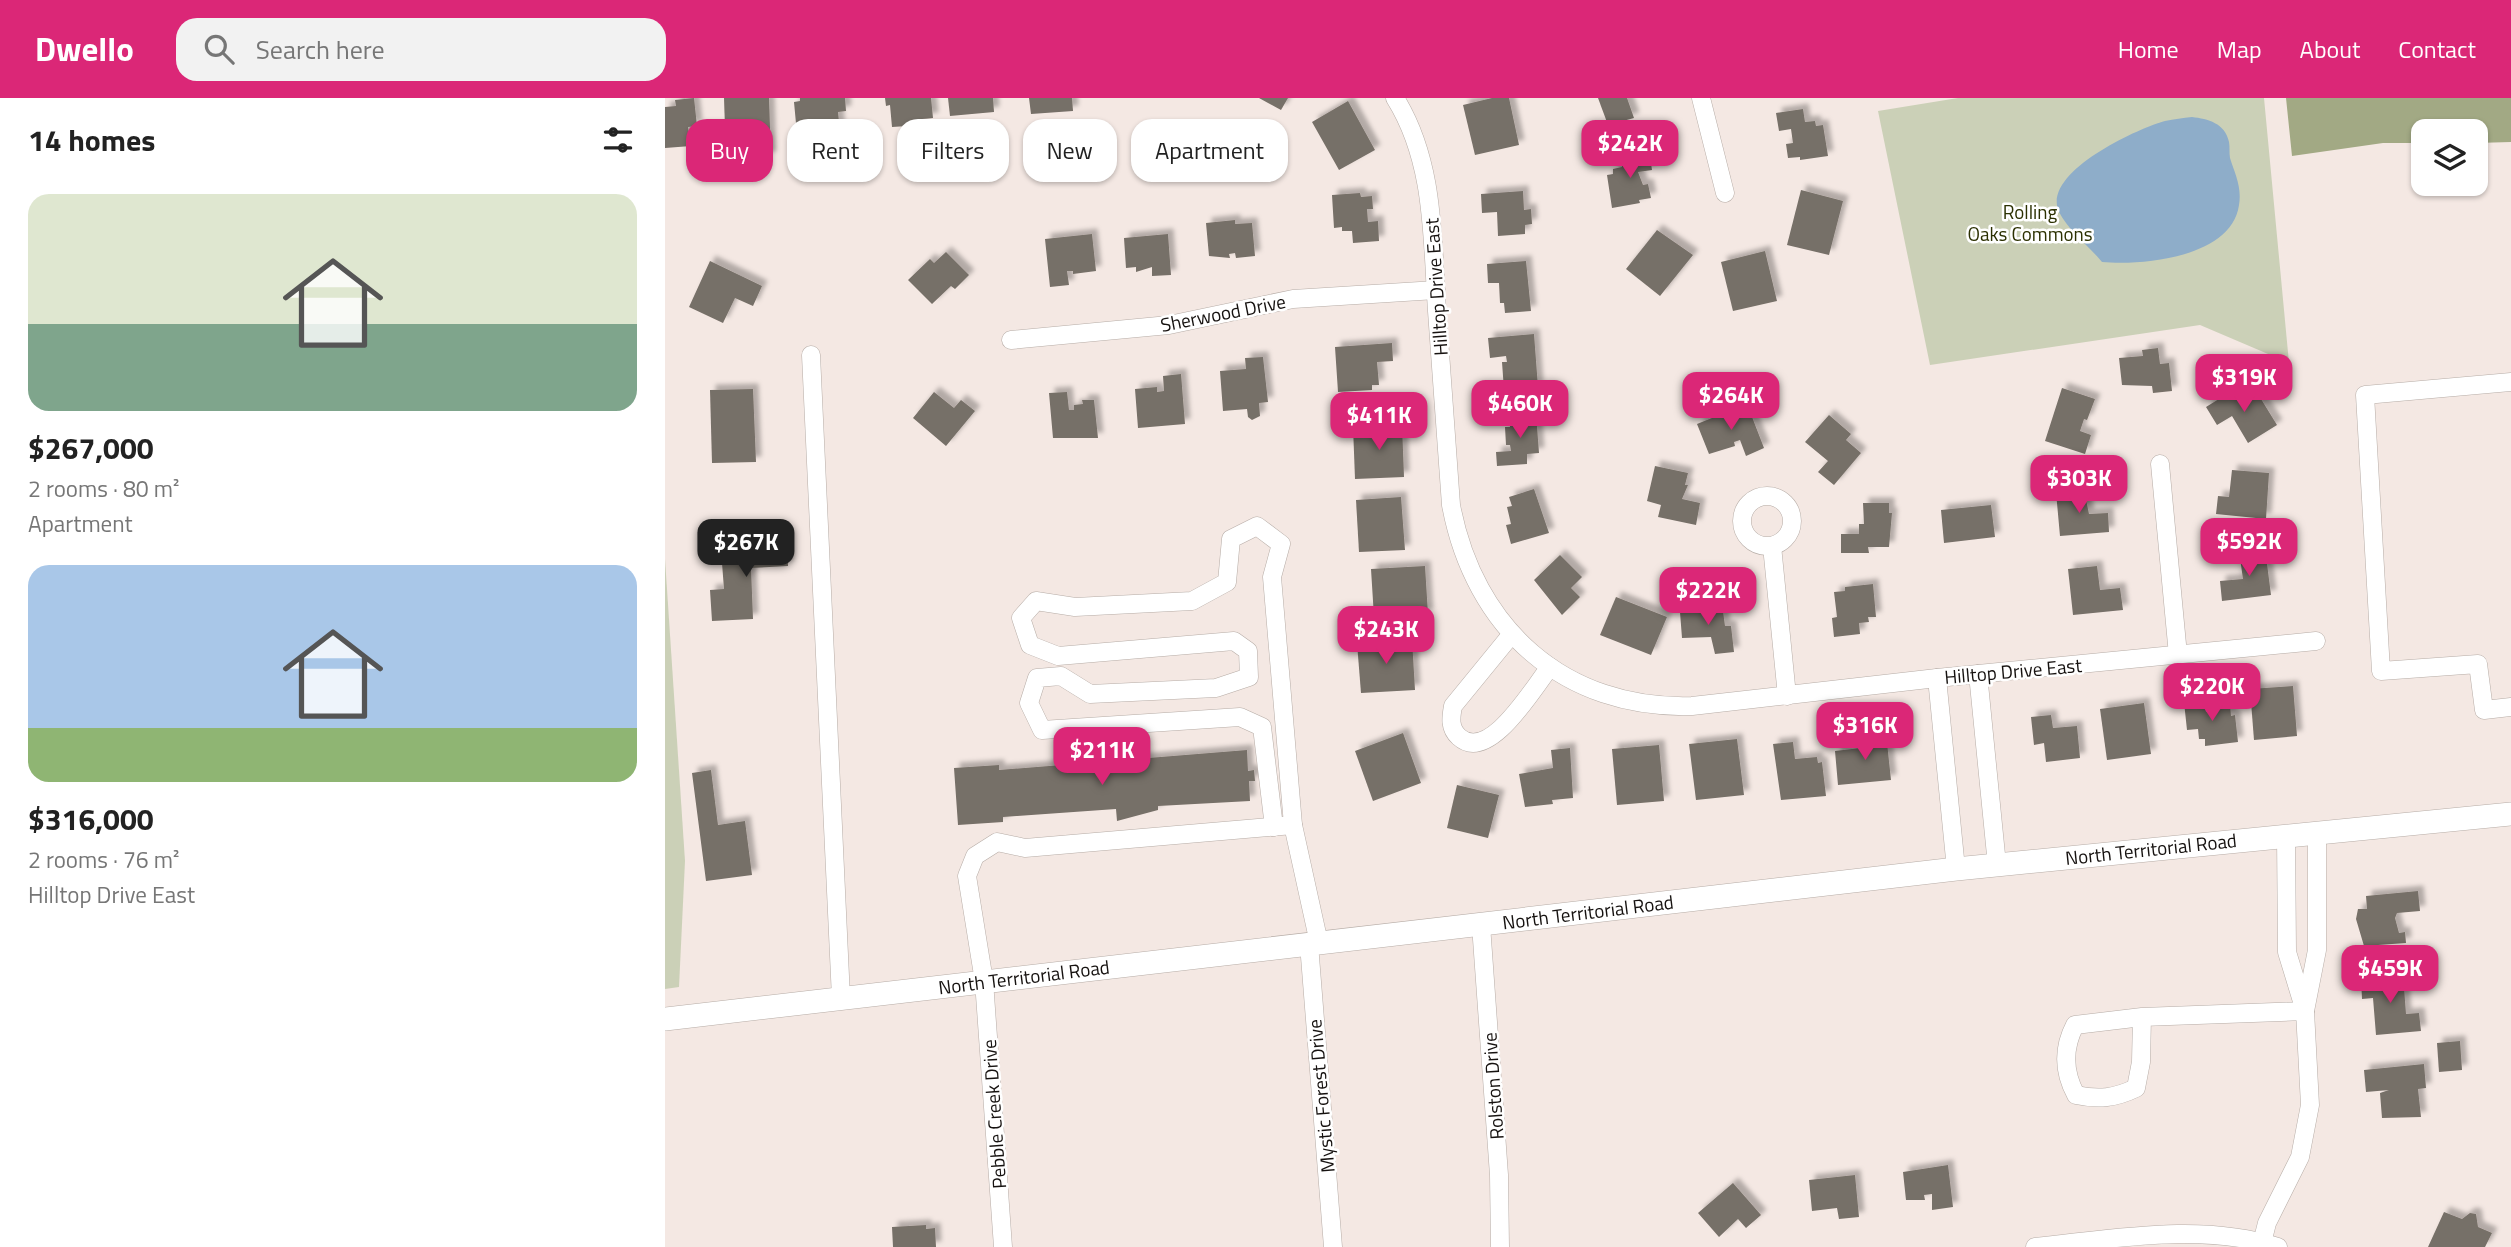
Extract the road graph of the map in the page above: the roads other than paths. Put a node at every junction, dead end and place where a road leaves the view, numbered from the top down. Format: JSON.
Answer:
{"nodes":[{"id":1,"x":1395,"y":98,"type":"edge"},
{"id":2,"x":1701,"y":98,"type":"edge"},
{"id":3,"x":1724,"y":193,"type":"dead end"},
{"id":4,"x":1436,"y":290,"type":"junction"},
{"id":5,"x":1011,"y":340,"type":"dead end"},
{"id":6,"x":811,"y":355,"type":"dead end"},
{"id":7,"x":2511,"y":382,"type":"edge"},
{"id":8,"x":2161,"y":464,"type":"dead end"},
{"id":9,"x":1772,"y":546,"type":"dead end"},
{"id":10,"x":1511,"y":635,"type":"junction"},
{"id":11,"x":2316,"y":641,"type":"dead end"},
{"id":12,"x":2178,"y":655,"type":"junction"},
{"id":13,"x":1550,"y":667,"type":"junction"},
{"id":14,"x":1978,"y":674,"type":"junction"},
{"id":15,"x":1937,"y":678,"type":"junction"},
{"id":16,"x":1787,"y":696,"type":"junction"},
{"id":17,"x":2511,"y":707,"type":"edge"},
{"id":18,"x":2511,"y":814,"type":"edge"},
{"id":19,"x":1293,"y":825,"type":"junction"},
{"id":20,"x":1274,"y":827,"type":"junction"},
{"id":21,"x":2317,"y":832,"type":"junction"},
{"id":22,"x":2286,"y":835,"type":"junction"},
{"id":23,"x":1997,"y":865,"type":"junction"},
{"id":24,"x":1956,"y":869,"type":"junction"},
{"id":25,"x":1481,"y":925,"type":"junction"},
{"id":26,"x":1314,"y":944,"type":"junction"},
{"id":27,"x":984,"y":981,"type":"junction"},
{"id":28,"x":841,"y":998,"type":"junction"},
{"id":29,"x":2305,"y":1011,"type":"junction"},
{"id":30,"x":2142,"y":1017,"type":"junction"},
{"id":31,"x":665,"y":1019,"type":"edge"},
{"id":32,"x":2267,"y":1245,"type":"edge"},
{"id":33,"x":1003,"y":1247,"type":"edge"},
{"id":34,"x":1333,"y":1247,"type":"edge"},
{"id":35,"x":1500,"y":1247,"type":"edge"},
{"id":36,"x":2035,"y":1247,"type":"edge"}],
"edges":[{"from":1,"to":4,"type":"street","name":"Hilltop Drive East"},
{"from":2,"to":3,"type":"street"},
{"from":4,"to":5,"type":"street","name":"Sherwood Drive"},
{"from":4,"to":10,"type":"street","name":"Hilltop Drive East"},
{"from":6,"to":28,"type":"street"},
{"from":7,"to":17,"type":"street"},
{"from":8,"to":12,"type":"street"},
{"from":9,"to":16,"type":"street"},
{"from":10,"to":13,"type":"street","name":"Hilltop Drive East"},
{"from":10,"to":13,"type":"street"},
{"from":11,"to":12,"type":"street","name":"Hilltop Drive East"},
{"from":12,"to":14,"type":"street","name":"Hilltop Drive East"},
{"from":13,"to":16,"type":"street","name":"Hilltop Drive East"},
{"from":14,"to":15,"type":"street","name":"Hilltop Drive East"},
{"from":14,"to":23,"type":"street"},
{"from":15,"to":16,"type":"street","name":"Hilltop Drive East"},
{"from":15,"to":24,"type":"street"},
{"from":18,"to":21,"type":"main road","name":"North Territorial Road"},
{"from":19,"to":20,"type":"street","name":"Pebble Creek Drive"},
{"from":19,"to":20,"type":"street","name":"Mystic Forest Drive"},
{"from":19,"to":26,"type":"street","name":"Mystic Forest Drive"},
{"from":20,"to":27,"type":"street","name":"Pebble Creek Drive"},
{"from":21,"to":22,"type":"main road","name":"North Territorial Road"},
{"from":21,"to":29,"type":"street"},
{"from":22,"to":23,"type":"main road","name":"North Territorial Road"},
{"from":22,"to":29,"type":"street"},
{"from":23,"to":24,"type":"main road","name":"North Territorial Road"},
{"from":24,"to":25,"type":"main road","name":"North Territorial Road"},
{"from":25,"to":26,"type":"main road","name":"North Territorial Road"},
{"from":25,"to":35,"type":"street","name":"Rolston Drive"},
{"from":26,"to":27,"type":"main road","name":"North Territorial Road"},
{"from":26,"to":34,"type":"street","name":"Mystic Forest Drive"},
{"from":27,"to":28,"type":"main road","name":"North Territorial Road"},
{"from":27,"to":33,"type":"street","name":"Pebble Creek Drive"},
{"from":28,"to":31,"type":"main road","name":"North Territorial Road"},
{"from":29,"to":30,"type":"street"},
{"from":29,"to":32,"type":"street"},
{"from":30,"to":30,"type":"street"},
{"from":32,"to":36,"type":"street"}]}
